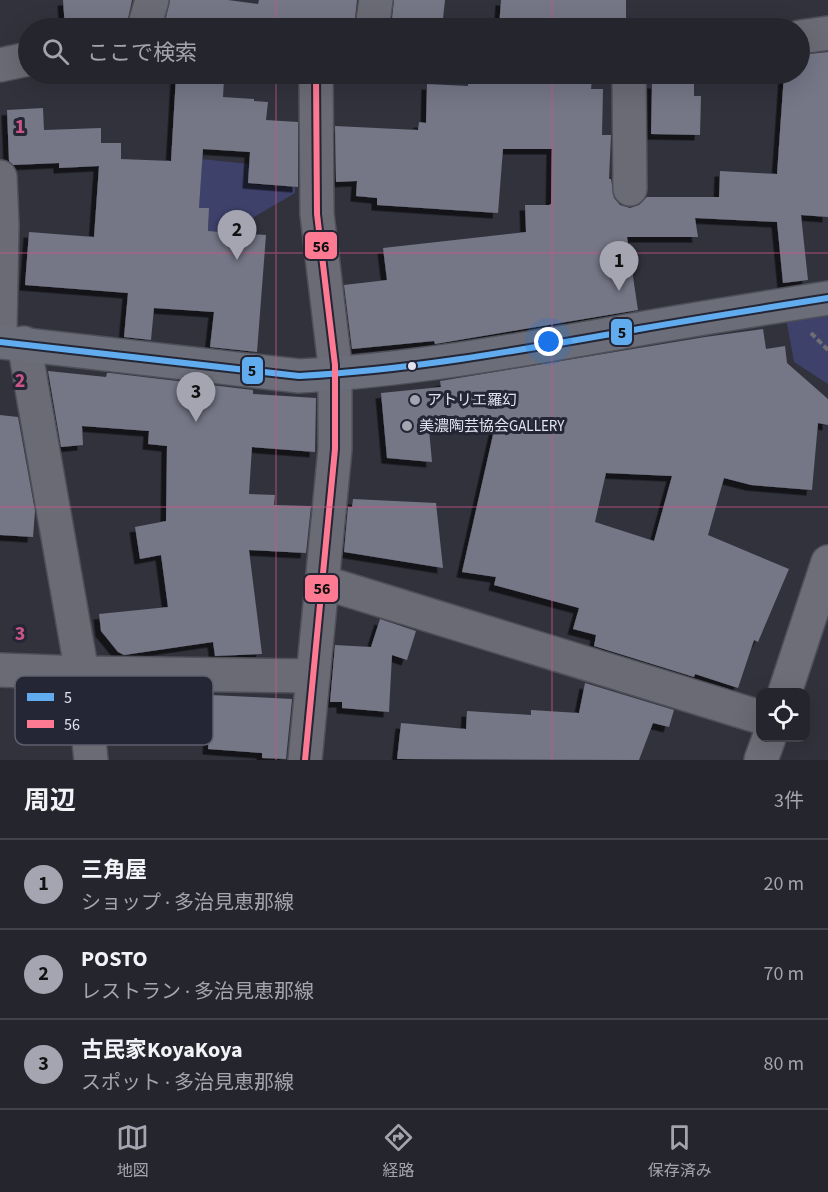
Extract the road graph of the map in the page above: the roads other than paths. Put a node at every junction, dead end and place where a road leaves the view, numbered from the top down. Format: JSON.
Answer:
{"nodes":[{"id":1,"x":152,"y":0,"type":"edge"},
{"id":2,"x":376,"y":0,"type":"edge"},
{"id":3,"x":147,"y":18,"type":"edge"},
{"id":4,"x":373,"y":18,"type":"edge"},
{"id":5,"x":828,"y":33,"type":"edge"},
{"id":6,"x":810,"y":36,"type":"edge"},
{"id":7,"x":18,"y":61,"type":"edge"},
{"id":8,"x":0,"y":65,"type":"edge"},
{"id":9,"x":316,"y":84,"type":"edge"},
{"id":10,"x":629,"y":84,"type":"edge"},
{"id":11,"x":0,"y":177,"type":"edge"},
{"id":12,"x":630,"y":189,"type":"dead end"},
{"id":13,"x":828,"y":298,"type":"edge"},
{"id":14,"x":8,"y":338,"type":"edge"},
{"id":15,"x":336,"y":374,"type":"junction"},
{"id":16,"x":828,"y":562,"type":"edge"},
{"id":17,"x":322,"y":582,"type":"junction"},
{"id":18,"x":0,"y":670,"type":"edge"},
{"id":19,"x":82,"y":673,"type":"junction"},
{"id":20,"x":82,"y":676,"type":"edge"},
{"id":21,"x":313,"y":676,"type":"junction"},
{"id":22,"x":787,"y":688,"type":"edge"},
{"id":23,"x":756,"y":716,"type":"edge"},
{"id":24,"x":768,"y":742,"type":"edge"},
{"id":25,"x":89,"y":745,"type":"edge"},
{"id":26,"x":91,"y":760,"type":"edge"},
{"id":27,"x":305,"y":760,"type":"edge"},
{"id":28,"x":761,"y":760,"type":"edge"}],
"edges":[{"from":1,"to":3,"type":"street"},
{"from":2,"to":4,"type":"street"},
{"from":5,"to":6,"type":"street"},
{"from":7,"to":8,"type":"street"},
{"from":9,"to":15,"type":"street"},
{"from":10,"to":12,"type":"street"},
{"from":11,"to":14,"type":"street"},
{"from":13,"to":15,"type":"main road"},
{"from":14,"to":15,"type":"main road"},
{"from":14,"to":19,"type":"street"},
{"from":15,"to":17,"type":"street"},
{"from":16,"to":22,"type":"street"},
{"from":17,"to":21,"type":"street"},
{"from":17,"to":23,"type":"street"},
{"from":18,"to":19,"type":"street"},
{"from":19,"to":20,"type":"street"},
{"from":19,"to":21,"type":"street"},
{"from":21,"to":27,"type":"street"},
{"from":24,"to":28,"type":"street"},
{"from":25,"to":26,"type":"street"}]}
